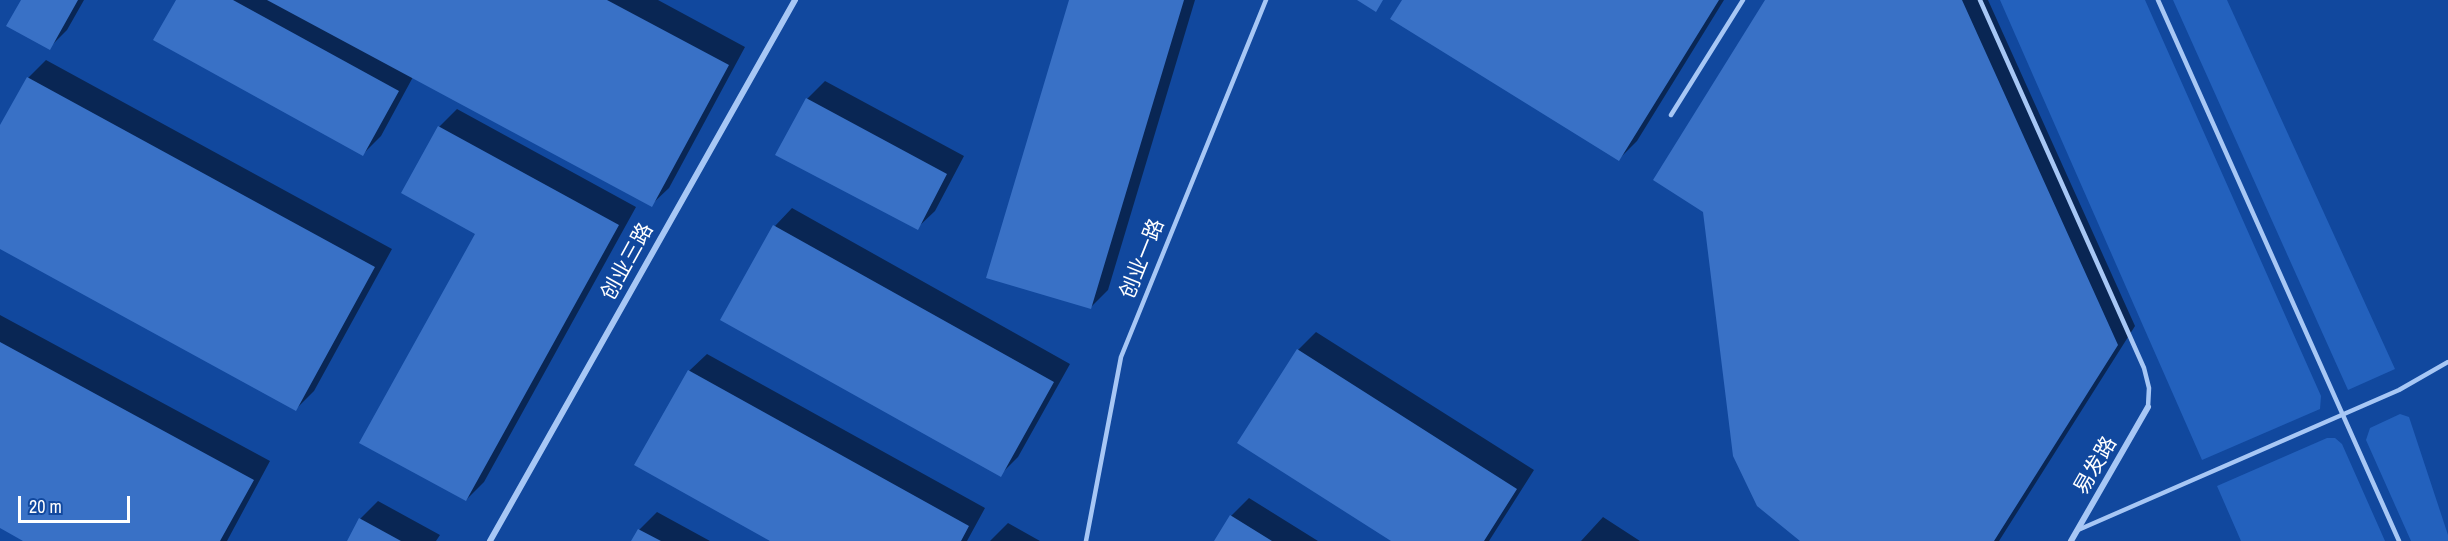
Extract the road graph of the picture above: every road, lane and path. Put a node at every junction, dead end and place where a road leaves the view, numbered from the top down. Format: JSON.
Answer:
{"nodes":[{"id":1,"x":795,"y":0,"type":"edge"},
{"id":2,"x":1266,"y":0,"type":"edge"},
{"id":3,"x":1743,"y":0,"type":"edge"},
{"id":4,"x":1980,"y":0,"type":"edge"},
{"id":5,"x":2158,"y":0,"type":"edge"},
{"id":6,"x":1671,"y":115,"type":"dead end"},
{"id":7,"x":2448,"y":362,"type":"edge"},
{"id":8,"x":2148,"y":407,"type":"joint"},
{"id":9,"x":2343,"y":414,"type":"junction"},
{"id":10,"x":2078,"y":530,"type":"junction"},
{"id":11,"x":490,"y":541,"type":"edge"},
{"id":12,"x":1086,"y":541,"type":"edge"},
{"id":13,"x":2071,"y":541,"type":"edge"},
{"id":14,"x":2399,"y":541,"type":"edge"}],
"edges":[{"from":1,"to":11,"type":"street","name":"创业三路"},
{"from":2,"to":12,"type":"lane","name":"创业一路"},
{"from":3,"to":6,"type":"lane"},
{"from":4,"to":8,"type":"lane"},
{"from":5,"to":9,"type":"lane"},
{"from":7,"to":9,"type":"lane"},
{"from":8,"to":10,"type":"street","name":"易发路"},
{"from":9,"to":10,"type":"lane"},
{"from":9,"to":14,"type":"lane"},
{"from":10,"to":13,"type":"street","name":"易发路"}]}
